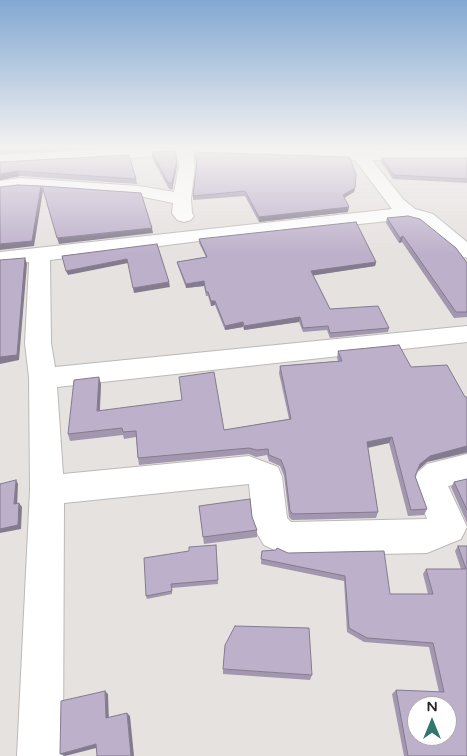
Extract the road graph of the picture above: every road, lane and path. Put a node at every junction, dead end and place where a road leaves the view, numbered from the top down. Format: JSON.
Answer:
{"nodes":[{"id":1,"x":18,"y":183,"type":"edge"},
{"id":2,"x":24,"y":183,"type":"edge"},
{"id":3,"x":184,"y":183,"type":"edge"},
{"id":4,"x":379,"y":183,"type":"edge"},
{"id":5,"x":0,"y":186,"type":"edge"},
{"id":6,"x":182,"y":199,"type":"junction"},
{"id":7,"x":408,"y":213,"type":"junction"},
{"id":8,"x":199,"y":235,"type":"junction"},
{"id":9,"x":467,"y":252,"type":"edge"},
{"id":10,"x":38,"y":255,"type":"junction"},
{"id":11,"x":0,"y":258,"type":"edge"},
{"id":12,"x":467,"y":334,"type":"edge"},
{"id":13,"x":43,"y":378,"type":"junction"},
{"id":14,"x":467,"y":468,"type":"edge"},
{"id":15,"x":47,"y":490,"type":"junction"},
{"id":16,"x":40,"y":756,"type":"edge"}],
"edges":[{"from":1,"to":5,"type":"street"},
{"from":2,"to":6,"type":"street"},
{"from":3,"to":6,"type":"street"},
{"from":4,"to":7,"type":"street"},
{"from":6,"to":8,"type":"street"},
{"from":7,"to":8,"type":"street"},
{"from":7,"to":9,"type":"street"},
{"from":8,"to":10,"type":"street"},
{"from":10,"to":11,"type":"street"},
{"from":10,"to":13,"type":"street"},
{"from":12,"to":13,"type":"street"},
{"from":13,"to":15,"type":"street"},
{"from":14,"to":15,"type":"street"},
{"from":15,"to":16,"type":"street"}]}
